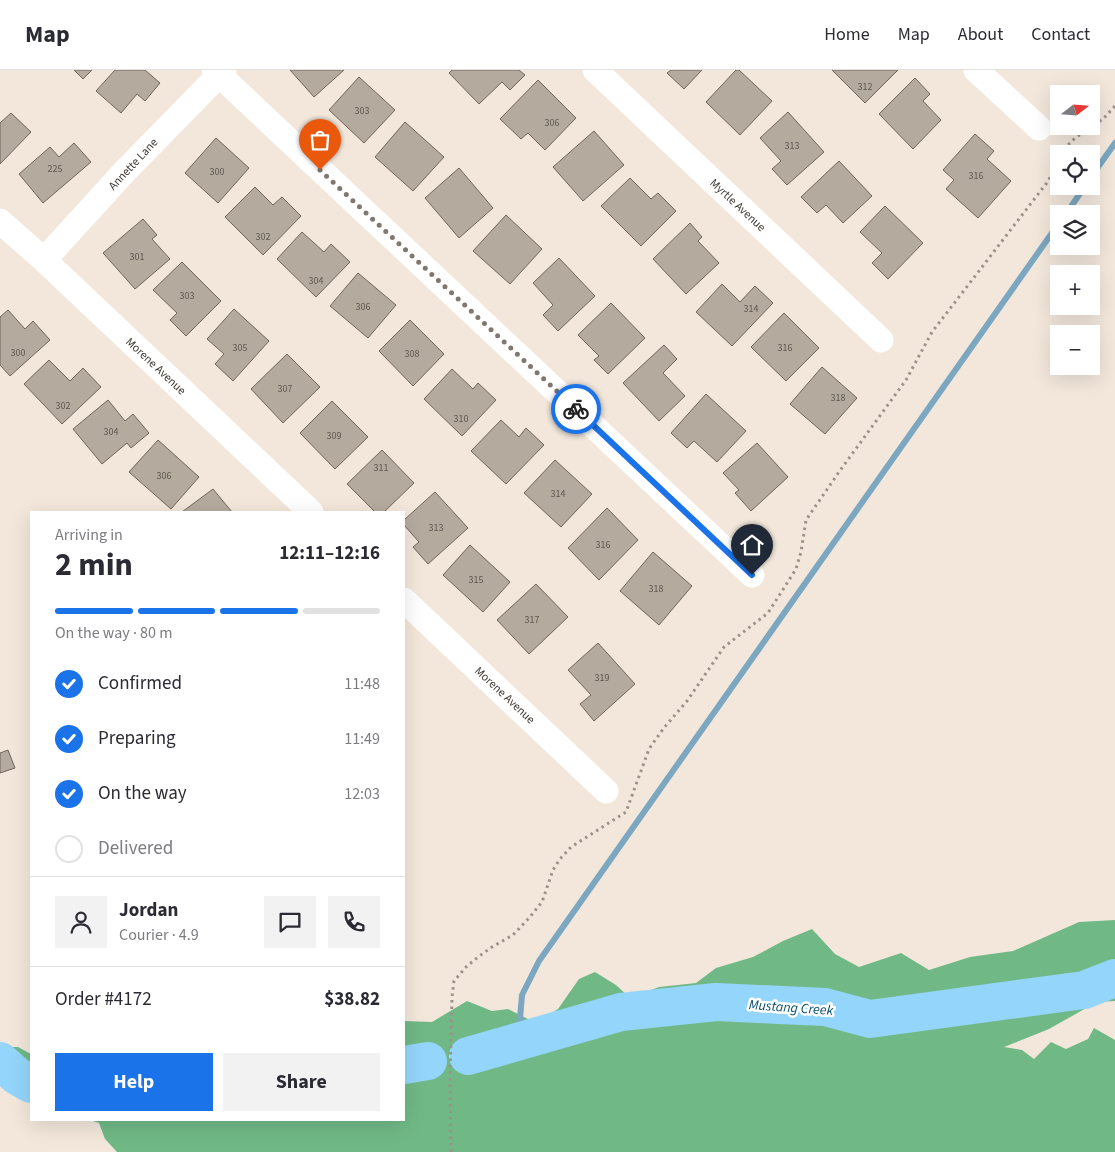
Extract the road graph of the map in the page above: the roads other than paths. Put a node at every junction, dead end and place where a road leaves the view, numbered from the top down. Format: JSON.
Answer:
{"nodes":[{"id":1,"x":595,"y":70,"type":"edge"},
{"id":2,"x":976,"y":70,"type":"edge"},
{"id":3,"x":219,"y":72,"type":"edge"},
{"id":4,"x":1039,"y":128,"type":"dead end"},
{"id":5,"x":0,"y":221,"type":"edge"},
{"id":6,"x":44,"y":260,"type":"junction"},
{"id":7,"x":881,"y":340,"type":"dead end"},
{"id":8,"x":310,"y":511,"type":"edge"},
{"id":9,"x":752,"y":575,"type":"dead end"},
{"id":10,"x":405,"y":601,"type":"edge"},
{"id":11,"x":606,"y":791,"type":"dead end"}],
"edges":[{"from":1,"to":7,"type":"street","name":"Myrtle Avenue"},
{"from":2,"to":4,"type":"street"},
{"from":3,"to":6,"type":"street","name":"Annette Lane"},
{"from":3,"to":9,"type":"street"},
{"from":5,"to":6,"type":"street","name":"Morene Avenue"},
{"from":6,"to":8,"type":"street","name":"Morene Avenue"},
{"from":10,"to":11,"type":"street","name":"Morene Avenue"}]}
